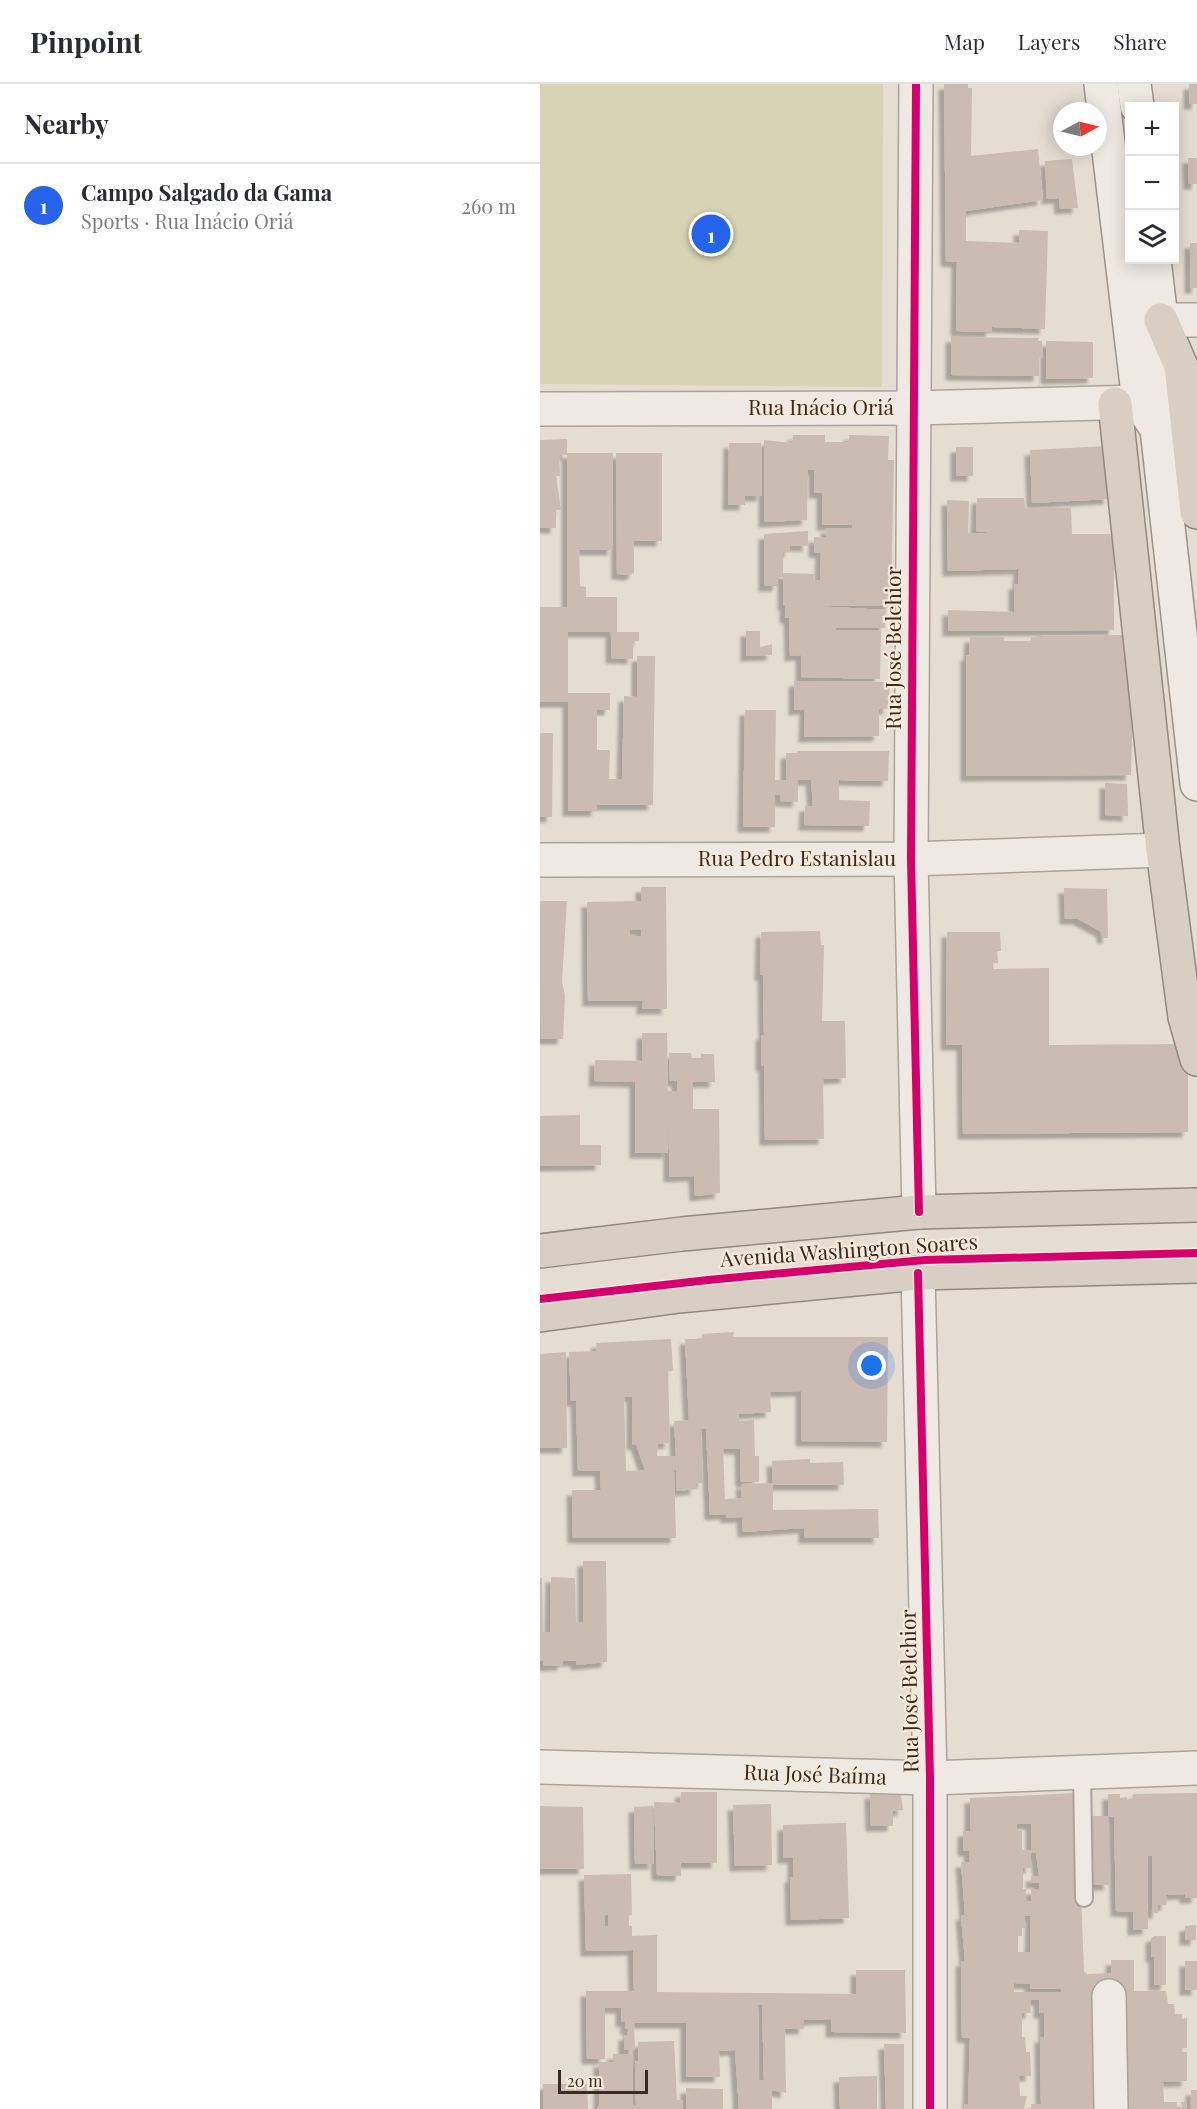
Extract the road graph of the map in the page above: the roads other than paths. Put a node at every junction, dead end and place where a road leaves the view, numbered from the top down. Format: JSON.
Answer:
{"nodes":[{"id":1,"x":916,"y":84,"type":"edge"},
{"id":2,"x":1101,"y":84,"type":"edge"},
{"id":3,"x":1134,"y":84,"type":"edge"},
{"id":4,"x":1136,"y":102,"type":"edge"},
{"id":5,"x":1154,"y":264,"type":"edge"},
{"id":6,"x":1161,"y":320,"type":"junction"},
{"id":7,"x":1197,"y":320,"type":"edge"},
{"id":8,"x":1127,"y":403,"type":"junction"},
{"id":9,"x":913,"y":408,"type":"junction"},
{"id":10,"x":540,"y":409,"type":"edge"},
{"id":11,"x":1157,"y":429,"type":"junction"},
{"id":12,"x":1197,"y":512,"type":"edge"},
{"id":13,"x":1197,"y":784,"type":"edge"},
{"id":14,"x":1163,"y":850,"type":"junction"},
{"id":15,"x":911,"y":859,"type":"junction"},
{"id":16,"x":540,"y":860,"type":"edge"},
{"id":17,"x":1197,"y":1059,"type":"edge"},
{"id":18,"x":1197,"y":1205,"type":"edge"},
{"id":19,"x":919,"y":1212,"type":"junction"},
{"id":20,"x":540,"y":1251,"type":"edge"},
{"id":21,"x":1197,"y":1266,"type":"edge"},
{"id":22,"x":918,"y":1273,"type":"junction"},
{"id":23,"x":540,"y":1316,"type":"edge"},
{"id":24,"x":540,"y":1767,"type":"edge"},
{"id":25,"x":1197,"y":1768,"type":"edge"},
{"id":26,"x":1082,"y":1772,"type":"junction"},
{"id":27,"x":930,"y":1778,"type":"junction"},
{"id":28,"x":1084,"y":1898,"type":"dead end"},
{"id":29,"x":1109,"y":1996,"type":"dead end"},
{"id":30,"x":930,"y":2109,"type":"edge"},
{"id":31,"x":1111,"y":2109,"type":"edge"}],
"edges":[{"from":1,"to":9,"type":"street","name":"Rua José Belchior"},
{"from":2,"to":8,"type":"street"},
{"from":3,"to":4,"type":"street"},
{"from":5,"to":6,"type":"street"},
{"from":6,"to":7,"type":"street"},
{"from":6,"to":11,"type":"street"},
{"from":6,"to":12,"type":"highway"},
{"from":8,"to":9,"type":"street","name":"Rua Inácio Oriá"},
{"from":8,"to":11,"type":"street"},
{"from":8,"to":14,"type":"highway"},
{"from":9,"to":10,"type":"street","name":"Rua Inácio Oriá"},
{"from":9,"to":15,"type":"street","name":"Rua José Belchior"},
{"from":11,"to":13,"type":"street"},
{"from":14,"to":15,"type":"street","name":"Rua Pedro Estanislau"},
{"from":14,"to":17,"type":"highway"},
{"from":15,"to":16,"type":"street","name":"Rua Pedro Estanislau"},
{"from":15,"to":19,"type":"street","name":"Rua José Belchior"},
{"from":18,"to":19,"type":"highway","name":"Avenida Washington Soares"},
{"from":19,"to":20,"type":"highway","name":"Avenida Washington Soares"},
{"from":21,"to":22,"type":"highway","name":"Avenida Washington Soares"},
{"from":22,"to":23,"type":"highway","name":"Avenida Washington Soares"},
{"from":22,"to":27,"type":"street","name":"Rua José Belchior"},
{"from":24,"to":27,"type":"street","name":"Rua José Baíma"},
{"from":25,"to":26,"type":"street","name":"Rua José Baíma"},
{"from":26,"to":27,"type":"street","name":"Rua José Baíma"},
{"from":26,"to":28,"type":"lane"},
{"from":27,"to":30,"type":"street","name":"Rua José Belchior"},
{"from":29,"to":31,"type":"street"}]}
